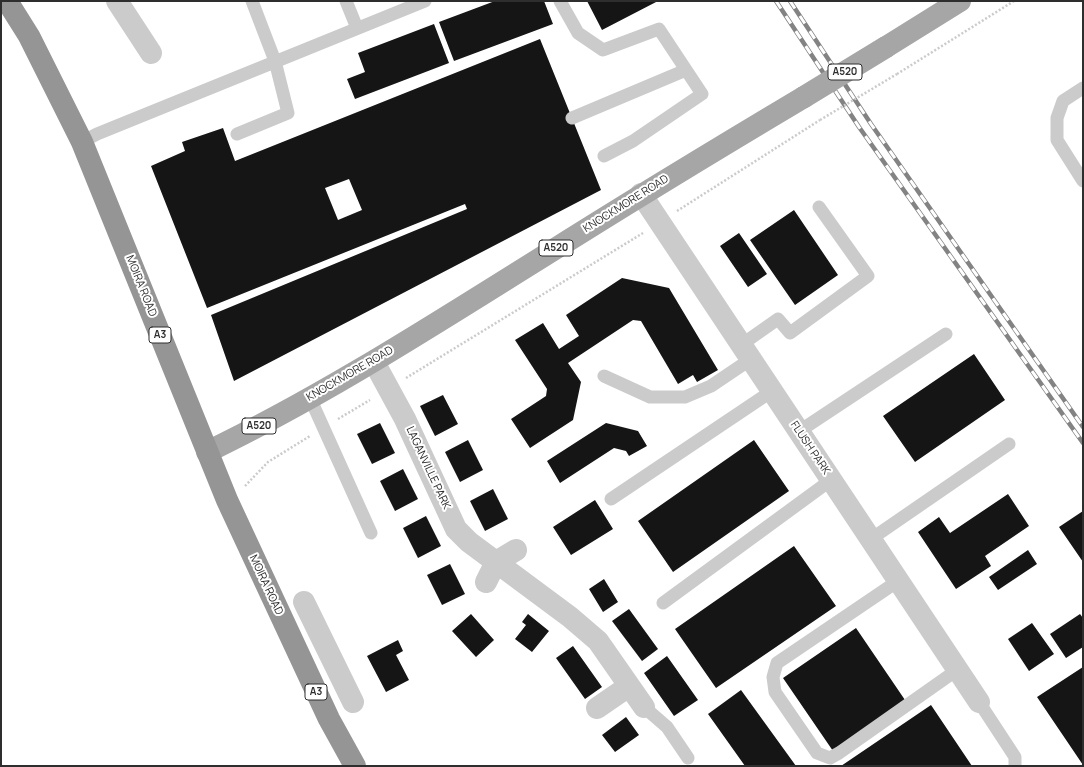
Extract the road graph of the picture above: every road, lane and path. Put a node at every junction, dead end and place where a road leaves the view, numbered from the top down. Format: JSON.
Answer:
{"nodes":[{"id":1,"x":7,"y":1,"type":"edge"},
{"id":2,"x":117,"y":1,"type":"edge"},
{"id":3,"x":252,"y":1,"type":"edge"},
{"id":4,"x":346,"y":1,"type":"edge"},
{"id":5,"x":425,"y":1,"type":"edge"},
{"id":6,"x":560,"y":1,"type":"edge"},
{"id":7,"x":960,"y":1,"type":"edge"},
{"id":8,"x":1014,"y":1,"type":"edge"},
{"id":9,"x":356,"y":28,"type":"junction"},
{"id":10,"x":150,"y":53,"type":"dead end"},
{"id":11,"x":275,"y":61,"type":"junction"},
{"id":12,"x":686,"y":70,"type":"junction"},
{"id":13,"x":1083,"y":88,"type":"edge"},
{"id":14,"x":572,"y":118,"type":"dead end"},
{"id":15,"x":237,"y":134,"type":"dead end"},
{"id":16,"x":82,"y":142,"type":"junction"},
{"id":17,"x":604,"y":156,"type":"dead end"},
{"id":18,"x":1083,"y":181,"type":"edge"},
{"id":19,"x":641,"y":194,"type":"junction"},
{"id":20,"x":819,"y":208,"type":"dead end"},
{"id":21,"x":660,"y":222,"type":"junction"},
{"id":22,"x":946,"y":334,"type":"dead end"},
{"id":23,"x":746,"y":352,"type":"junction"},
{"id":24,"x":374,"y":362,"type":"junction"},
{"id":25,"x":604,"y":376,"type":"dead end"},
{"id":26,"x":389,"y":388,"type":"junction"},
{"id":27,"x":772,"y":391,"type":"junction"},
{"id":28,"x":310,"y":398,"type":"junction"},
{"id":29,"x":322,"y":428,"type":"junction"},
{"id":30,"x":798,"y":432,"type":"junction"},
{"id":31,"x":1009,"y":444,"type":"dead end"},
{"id":32,"x":207,"y":452,"type":"junction"},
{"id":33,"x":831,"y":480,"type":"junction"},
{"id":34,"x":611,"y":499,"type":"dead end"},
{"id":35,"x":227,"y":500,"type":"junction"},
{"id":36,"x":371,"y":534,"type":"dead end"},
{"id":37,"x":871,"y":539,"type":"junction"},
{"id":38,"x":516,"y":550,"type":"dead end"},
{"id":39,"x":496,"y":562,"type":"junction"},
{"id":40,"x":898,"y":581,"type":"junction"},
{"id":41,"x":486,"y":582,"type":"dead end"},
{"id":42,"x":304,"y":602,"type":"dead end"},
{"id":43,"x":663,"y":604,"type":"dead end"},
{"id":44,"x":329,"y":652,"type":"junction"},
{"id":45,"x":303,"y":664,"type":"junction"},
{"id":46,"x":957,"y":670,"type":"junction"},
{"id":47,"x":629,"y":686,"type":"junction"},
{"id":48,"x":353,"y":702,"type":"dead end"},
{"id":49,"x":979,"y":702,"type":"joint"},
{"id":50,"x":644,"y":707,"type":"joint"},
{"id":51,"x":597,"y":708,"type":"dead end"},
{"id":52,"x":688,"y":758,"type":"dead end"},
{"id":53,"x":355,"y":766,"type":"edge"},
{"id":54,"x":1015,"y":766,"type":"edge"}],
"edges":[{"from":1,"to":16,"type":"highway","name":"MOIRA ROAD","number":"A3"},
{"from":2,"to":10,"type":"street"},
{"from":3,"to":11,"type":"lane"},
{"from":4,"to":9,"type":"lane"},
{"from":5,"to":9,"type":"lane"},
{"from":6,"to":12,"type":"lane"},
{"from":7,"to":19,"type":"main road","name":"KNOCKMORE ROAD","number":"A520","bridge":true},
{"from":8,"to":21,"type":"path","bridge":true},
{"from":9,"to":11,"type":"lane"},
{"from":11,"to":15,"type":"lane"},
{"from":11,"to":16,"type":"lane"},
{"from":12,"to":14,"type":"lane"},
{"from":12,"to":17,"type":"lane"},
{"from":13,"to":18,"type":"lane"},
{"from":16,"to":32,"type":"highway","name":"MOIRA ROAD","number":"A3"},
{"from":19,"to":21,"type":"street","name":"FLUSH PARK"},
{"from":19,"to":24,"type":"main road","name":"KNOCKMORE ROAD","number":"A520"},
{"from":20,"to":23,"type":"lane"},
{"from":21,"to":23,"type":"street","name":"FLUSH PARK"},
{"from":21,"to":26,"type":"path"},
{"from":22,"to":30,"type":"lane"},
{"from":23,"to":25,"type":"lane"},
{"from":23,"to":27,"type":"street","name":"FLUSH PARK"},
{"from":24,"to":26,"type":"street","name":"LAGANVILLE PARK"},
{"from":24,"to":28,"type":"main road","name":"KNOCKMORE ROAD","number":"A520"},
{"from":26,"to":29,"type":"path"},
{"from":26,"to":39,"type":"street","name":"LAGANVILLE PARK"},
{"from":27,"to":30,"type":"street","name":"FLUSH PARK"},
{"from":27,"to":34,"type":"lane"},
{"from":28,"to":29,"type":"lane"},
{"from":28,"to":32,"type":"main road","name":"KNOCKMORE ROAD","number":"A520"},
{"from":29,"to":35,"type":"path"},
{"from":29,"to":36,"type":"lane"},
{"from":30,"to":33,"type":"street","name":"FLUSH PARK"},
{"from":31,"to":37,"type":"lane"},
{"from":32,"to":35,"type":"highway","name":"MOIRA ROAD","number":"A3"},
{"from":33,"to":37,"type":"street","name":"FLUSH PARK"},
{"from":33,"to":43,"type":"lane"},
{"from":35,"to":45,"type":"highway","name":"MOIRA ROAD","number":"A3"},
{"from":37,"to":40,"type":"street","name":"FLUSH PARK"},
{"from":38,"to":39,"type":"street"},
{"from":39,"to":41,"type":"street"},
{"from":39,"to":47,"type":"street","name":"LAGANVILLE PARK"},
{"from":40,"to":46,"type":"street","name":"FLUSH PARK"},
{"from":40,"to":46,"type":"lane"},
{"from":42,"to":44,"type":"street"},
{"from":44,"to":45,"type":"street"},
{"from":44,"to":48,"type":"street"},
{"from":45,"to":53,"type":"highway","name":"MOIRA ROAD","number":"A3"},
{"from":46,"to":49,"type":"street","name":"FLUSH PARK"},
{"from":47,"to":50,"type":"street","name":"LAGANVILLE PARK"},
{"from":47,"to":51,"type":"street"},
{"from":49,"to":54,"type":"lane"},
{"from":50,"to":52,"type":"lane"}]}
